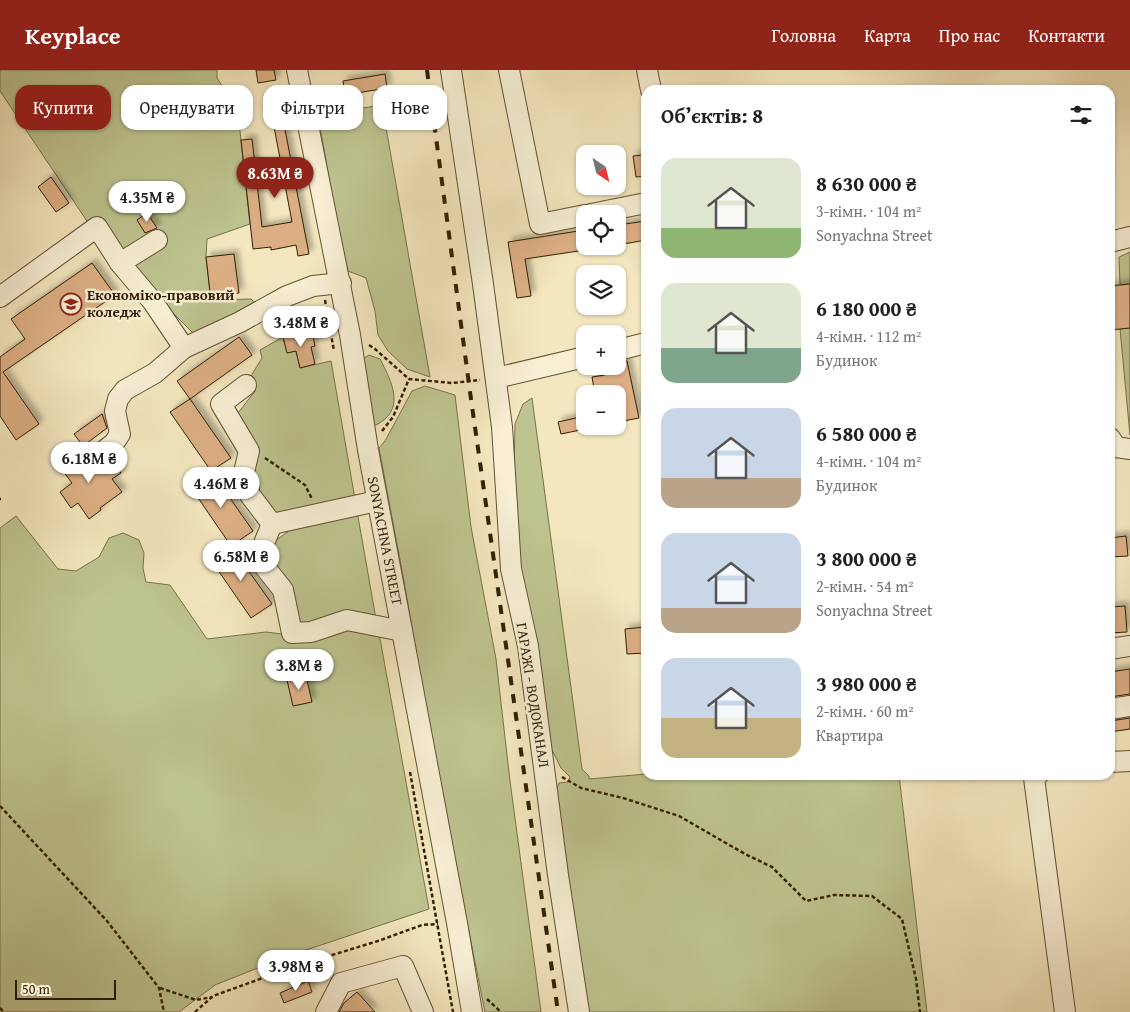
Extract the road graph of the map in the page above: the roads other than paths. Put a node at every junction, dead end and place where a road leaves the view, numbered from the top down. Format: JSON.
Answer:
{"nodes":[{"id":1,"x":298,"y":70,"type":"edge"},
{"id":2,"x":314,"y":70,"type":"edge"},
{"id":3,"x":452,"y":70,"type":"edge"},
{"id":4,"x":510,"y":70,"type":"edge"},
{"id":5,"x":647,"y":70,"type":"edge"},
{"id":6,"x":301,"y":85,"type":"edge"},
{"id":7,"x":305,"y":85,"type":"edge"},
{"id":8,"x":650,"y":85,"type":"edge"},
{"id":9,"x":310,"y":130,"type":"edge"},
{"id":10,"x":641,"y":204,"type":"edge"},
{"id":11,"x":626,"y":207,"type":"edge"},
{"id":12,"x":576,"y":217,"type":"edge"},
{"id":13,"x":1130,"y":237,"type":"edge"},
{"id":14,"x":157,"y":240,"type":"dead end"},
{"id":15,"x":1115,"y":241,"type":"edge"},
{"id":16,"x":120,"y":263,"type":"junction"},
{"id":17,"x":341,"y":283,"type":"junction"},
{"id":18,"x":0,"y":297,"type":"edge"},
{"id":19,"x":641,"y":345,"type":"edge"},
{"id":20,"x":184,"y":348,"type":"junction"},
{"id":21,"x":626,"y":348,"type":"edge"},
{"id":22,"x":576,"y":360,"type":"edge"},
{"id":23,"x":496,"y":378,"type":"junction"},
{"id":24,"x":246,"y":385,"type":"dead end"},
{"id":25,"x":1115,"y":445,"type":"edge"},
{"id":26,"x":1130,"y":449,"type":"edge"},
{"id":27,"x":95,"y":458,"type":"dead end"},
{"id":28,"x":377,"y":501,"type":"junction"},
{"id":29,"x":272,"y":524,"type":"junction"},
{"id":30,"x":402,"y":631,"type":"junction"},
{"id":31,"x":1130,"y":646,"type":"edge"},
{"id":32,"x":1115,"y":648,"type":"edge"},
{"id":33,"x":1130,"y":706,"type":"edge"},
{"id":34,"x":1115,"y":708,"type":"edge"},
{"id":35,"x":1130,"y":760,"type":"edge"},
{"id":36,"x":1115,"y":762,"type":"edge"},
{"id":37,"x":1034,"y":780,"type":"edge"},
{"id":38,"x":326,"y":1012,"type":"edge"},
{"id":39,"x":423,"y":1012,"type":"edge"},
{"id":40,"x":472,"y":1012,"type":"edge"},
{"id":41,"x":579,"y":1012,"type":"edge"},
{"id":42,"x":1065,"y":1012,"type":"edge"}],
"edges":[{"from":1,"to":6,"type":"street","name":"SONYACHNA STREET"},
{"from":2,"to":7,"type":"street"},
{"from":3,"to":23,"type":"street","name":"ГАРАЖІ - ВОДОКАНАЛ"},
{"from":4,"to":12,"type":"street"},
{"from":5,"to":8,"type":"street"},
{"from":9,"to":17,"type":"street","name":"SONYACHNA STREET"},
{"from":10,"to":11,"type":"street"},
{"from":13,"to":15,"type":"street"},
{"from":14,"to":16,"type":"street"},
{"from":16,"to":18,"type":"street"},
{"from":16,"to":20,"type":"street"},
{"from":17,"to":20,"type":"street"},
{"from":17,"to":28,"type":"street","name":"SONYACHNA STREET"},
{"from":19,"to":21,"type":"street"},
{"from":20,"to":27,"type":"street"},
{"from":22,"to":23,"type":"street"},
{"from":23,"to":41,"type":"street","name":"ГАРАЖІ - ВОДОКАНАЛ"},
{"from":24,"to":29,"type":"street"},
{"from":25,"to":26,"type":"street"},
{"from":28,"to":29,"type":"street"},
{"from":28,"to":30,"type":"street","name":"SONYACHNA STREET"},
{"from":29,"to":30,"type":"street"},
{"from":30,"to":40,"type":"street","name":"SONYACHNA STREET"},
{"from":31,"to":32,"type":"street"},
{"from":33,"to":34,"type":"street"},
{"from":35,"to":36,"type":"street"},
{"from":37,"to":42,"type":"street"},
{"from":38,"to":39,"type":"street"}]}
